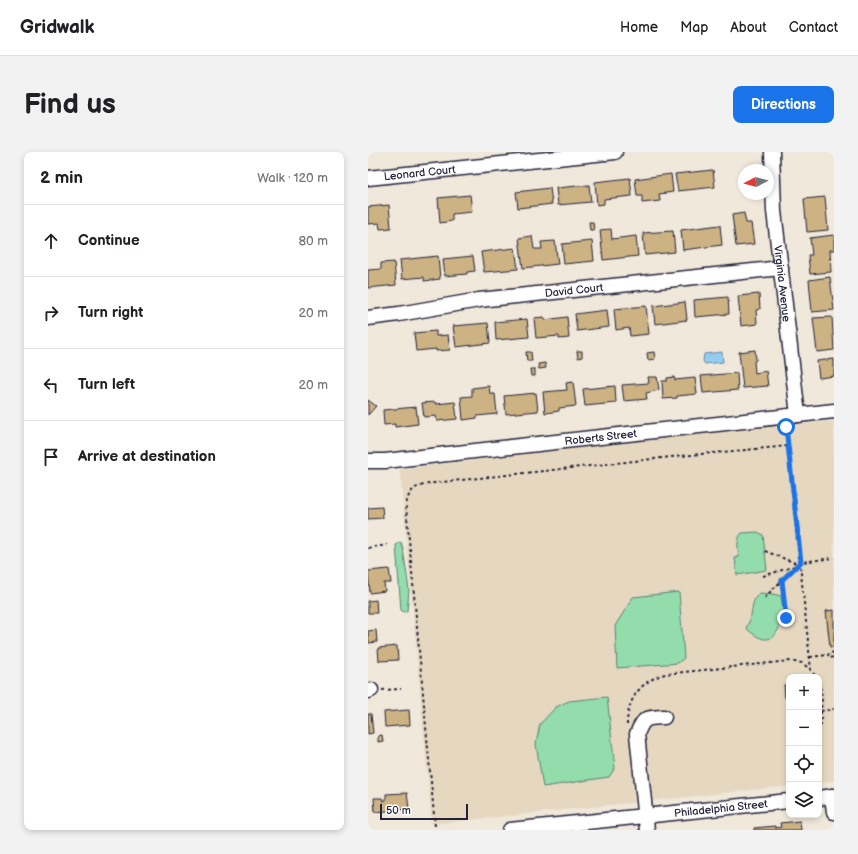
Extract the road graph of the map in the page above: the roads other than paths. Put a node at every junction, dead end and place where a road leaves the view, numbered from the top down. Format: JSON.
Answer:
{"nodes":[{"id":1,"x":616,"y":152,"type":"edge"},
{"id":2,"x":772,"y":152,"type":"edge"},
{"id":3,"x":368,"y":178,"type":"edge"},
{"id":4,"x":781,"y":268,"type":"junction"},
{"id":5,"x":368,"y":318,"type":"edge"},
{"id":6,"x":834,"y":412,"type":"edge"},
{"id":7,"x":798,"y":415,"type":"junction"},
{"id":8,"x":368,"y":461,"type":"edge"},
{"id":9,"x":664,"y":717,"type":"dead end"},
{"id":10,"x":828,"y":797,"type":"edge"},
{"id":11,"x":786,"y":801,"type":"edge"},
{"id":12,"x":834,"y":812,"type":"edge"},
{"id":13,"x":646,"y":823,"type":"edge"},
{"id":14,"x":510,"y":830,"type":"edge"}],
"edges":[{"from":1,"to":3,"type":"street","name":"Leonard Court"},
{"from":2,"to":4,"type":"street","name":"Virginia Avenue"},
{"from":4,"to":5,"type":"street","name":"David Court"},
{"from":4,"to":7,"type":"street","name":"Virginia Avenue"},
{"from":6,"to":7,"type":"street","name":"Roberts Street"},
{"from":7,"to":8,"type":"street","name":"Roberts Street"},
{"from":9,"to":13,"type":"street"},
{"from":10,"to":12,"type":"street"},
{"from":11,"to":13,"type":"street","name":"Philadelphia Street"},
{"from":13,"to":14,"type":"street","name":"Philadelphia Street"}]}
